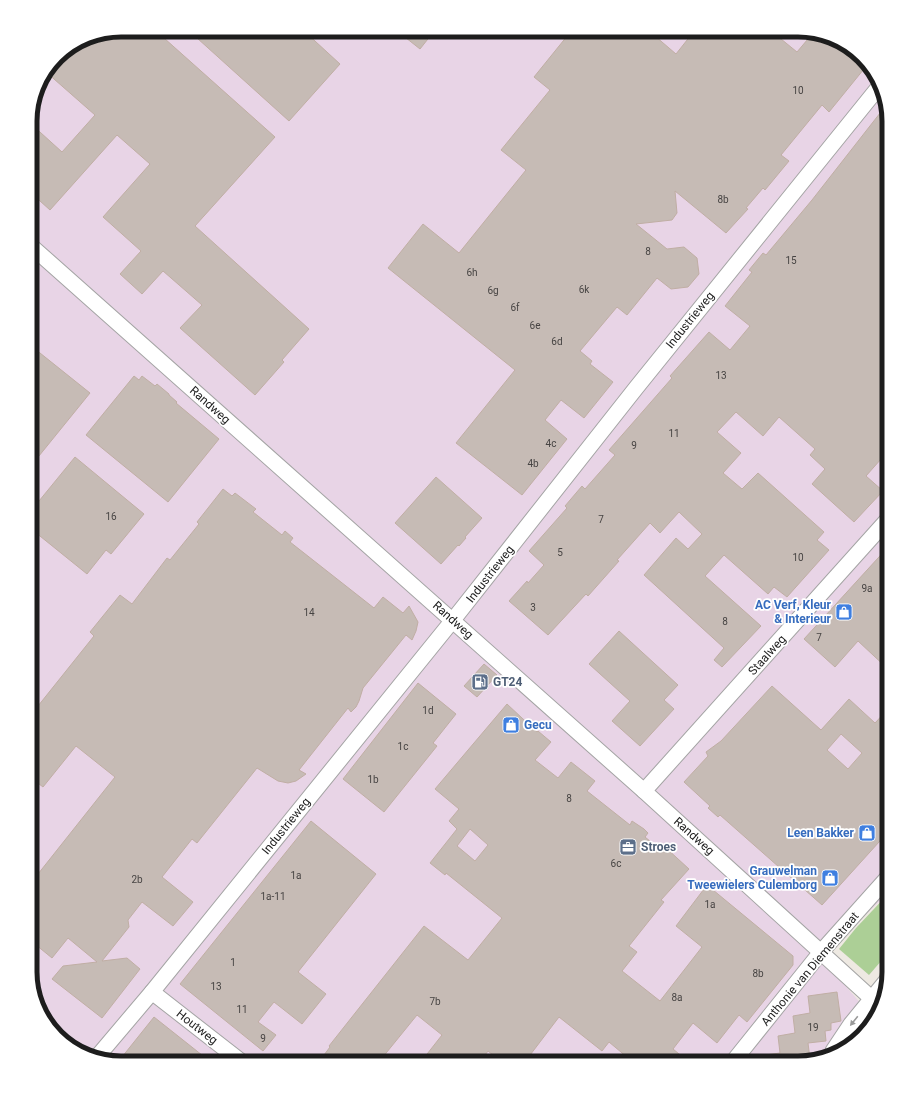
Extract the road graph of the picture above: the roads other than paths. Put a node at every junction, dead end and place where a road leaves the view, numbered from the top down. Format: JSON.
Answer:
{"nodes":[{"id":1,"x":876,"y":90,"type":"edge"},
{"id":2,"x":37,"y":251,"type":"edge"},
{"id":3,"x":882,"y":526,"type":"edge"},
{"id":4,"x":453,"y":620,"type":"junction"},
{"id":5,"x":644,"y":791,"type":"junction"},
{"id":6,"x":882,"y":884,"type":"edge"},
{"id":7,"x":821,"y":952,"type":"junction"},
{"id":8,"x":152,"y":992,"type":"junction"},
{"id":9,"x":876,"y":1002,"type":"edge"},
{"id":10,"x":873,"y":1009,"type":"edge"},
{"id":11,"x":835,"y":1047,"type":"edge"},
{"id":12,"x":100,"y":1053,"type":"edge"},
{"id":13,"x":234,"y":1056,"type":"edge"},
{"id":14,"x":738,"y":1056,"type":"edge"}],
"edges":[{"from":1,"to":4,"type":"street","name":"Industrieweg"},
{"from":2,"to":4,"type":"street","name":"Randweg"},
{"from":3,"to":5,"type":"street","name":"Staalweg"},
{"from":4,"to":5,"type":"street","name":"Randweg"},
{"from":4,"to":8,"type":"street","name":"Industrieweg"},
{"from":5,"to":7,"type":"street","name":"Randweg"},
{"from":6,"to":7,"type":"street","name":"Anthonie van Diemenstraat"},
{"from":7,"to":9,"type":"street","name":"Randweg"},
{"from":7,"to":14,"type":"street","name":"Anthonie van Diemenstraat"},
{"from":8,"to":12,"type":"street","name":"Industrieweg"},
{"from":8,"to":13,"type":"street","name":"Houtweg"},
{"from":10,"to":11,"type":"street","one_way":true}]}
